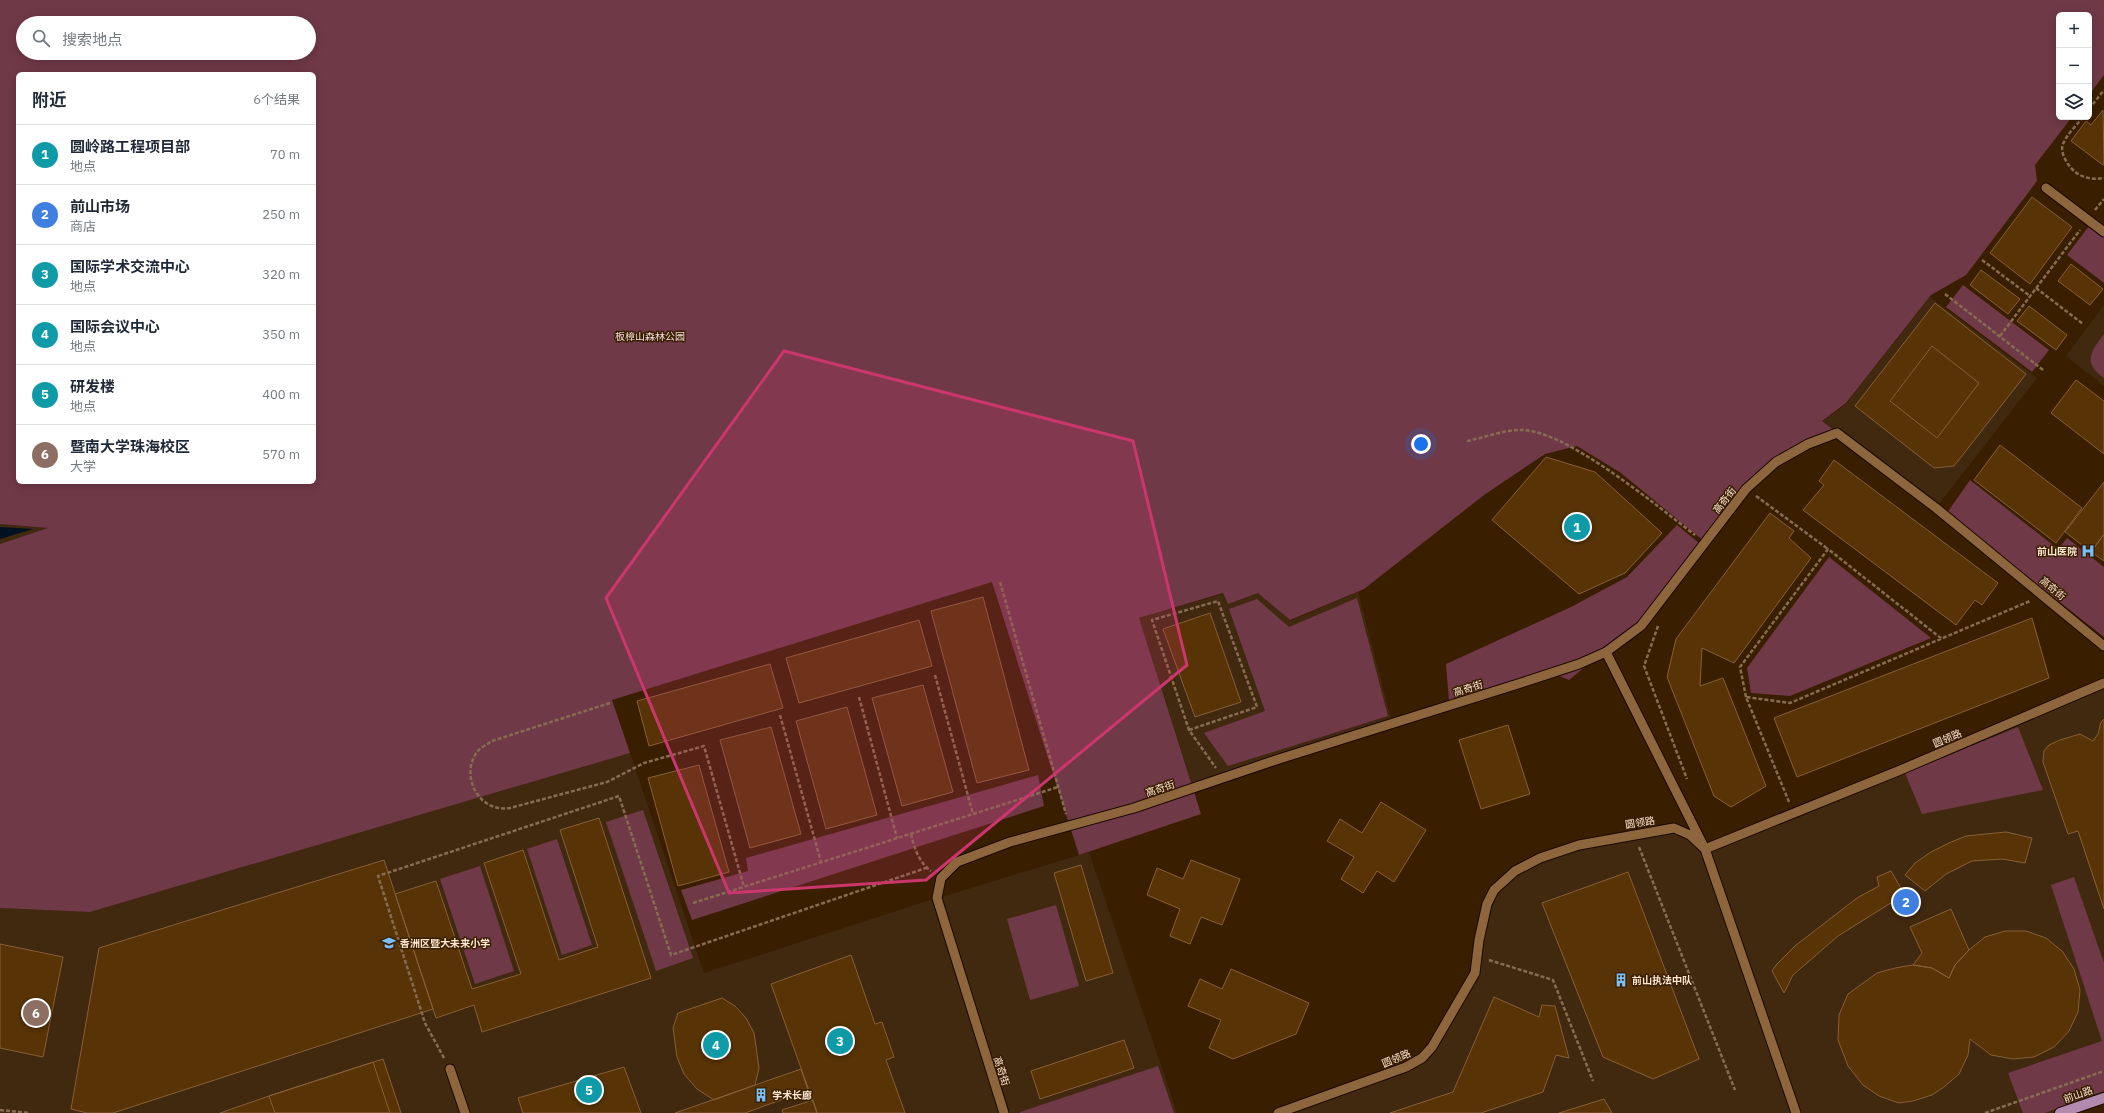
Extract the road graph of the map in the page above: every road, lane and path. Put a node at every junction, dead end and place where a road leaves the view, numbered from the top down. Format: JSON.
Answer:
{"nodes":[{"id":1,"x":2104,"y":90,"type":"edge"},
{"id":2,"x":2092,"y":105,"type":"edge"},
{"id":3,"x":2081,"y":120,"type":"edge"},
{"id":4,"x":2104,"y":178,"type":"edge"},
{"id":5,"x":2046,"y":188,"type":"dead end"},
{"id":6,"x":2088,"y":220,"type":"junction"},
{"id":7,"x":2104,"y":232,"type":"edge"},
{"id":8,"x":1982,"y":260,"type":"dead end"},
{"id":9,"x":2036,"y":288,"type":"junction"},
{"id":10,"x":1945,"y":294,"type":"dead end"},
{"id":11,"x":2030,"y":296,"type":"junction"},
{"id":12,"x":2083,"y":324,"type":"dead end"},
{"id":13,"x":2000,"y":336,"type":"junction"},
{"id":14,"x":2043,"y":370,"type":"dead end"},
{"id":15,"x":1466,"y":441,"type":"dead end"},
{"id":16,"x":1746,"y":489,"type":"junction"},
{"id":17,"x":1705,"y":543,"type":"junction"},
{"id":18,"x":1828,"y":548,"type":"junction"},
{"id":19,"x":1000,"y":582,"type":"dead end"},
{"id":20,"x":2044,"y":596,"type":"junction"},
{"id":21,"x":1658,"y":604,"type":"junction"},
{"id":22,"x":1942,"y":639,"type":"junction"},
{"id":23,"x":2104,"y":646,"type":"edge"},
{"id":24,"x":1606,"y":652,"type":"junction"},
{"id":25,"x":935,"y":675,"type":"dead end"},
{"id":26,"x":2104,"y":683,"type":"edge"},
{"id":27,"x":859,"y":697,"type":"dead end"},
{"id":28,"x":1746,"y":697,"type":"junction"},
{"id":29,"x":610,"y":703,"type":"dead end"},
{"id":30,"x":780,"y":716,"type":"dead end"},
{"id":31,"x":1189,"y":730,"type":"junction"},
{"id":32,"x":1223,"y":778,"type":"junction"},
{"id":33,"x":1688,"y":784,"type":"dead end"},
{"id":34,"x":1058,"y":787,"type":"junction"},
{"id":35,"x":973,"y":814,"type":"junction"},
{"id":36,"x":1794,"y":814,"type":"junction"},
{"id":37,"x":1070,"y":826,"type":"junction"},
{"id":38,"x":911,"y":834,"type":"junction"},
{"id":39,"x":1634,"y":834,"type":"junction"},
{"id":40,"x":897,"y":838,"type":"junction"},
{"id":41,"x":1705,"y":848,"type":"junction"},
{"id":42,"x":822,"y":862,"type":"junction"},
{"id":43,"x":926,"y":868,"type":"junction"},
{"id":44,"x":941,"y":878,"type":"junction"},
{"id":45,"x":744,"y":887,"type":"junction"},
{"id":46,"x":693,"y":903,"type":"dead end"},
{"id":47,"x":1477,"y":957,"type":"junction"},
{"id":48,"x":450,"y":1069,"type":"joint"},
{"id":49,"x":2104,"y":1071,"type":"edge"},
{"id":50,"x":1593,"y":1081,"type":"dead end"},
{"id":51,"x":1735,"y":1090,"type":"dead end"},
{"id":52,"x":2104,"y":1098,"type":"edge"},
{"id":53,"x":0,"y":1110,"type":"edge"},
{"id":54,"x":30,"y":1113,"type":"edge"},
{"id":55,"x":465,"y":1113,"type":"edge"},
{"id":56,"x":1004,"y":1113,"type":"edge"},
{"id":57,"x":1278,"y":1113,"type":"edge"},
{"id":58,"x":1796,"y":1113,"type":"edge"},
{"id":59,"x":1985,"y":1113,"type":"edge"},
{"id":60,"x":2060,"y":1113,"type":"edge"}],
"edges":[{"from":1,"to":2,"type":"path"},
{"from":3,"to":4,"type":"path"},
{"from":5,"to":6,"type":"lane"},
{"from":6,"to":7,"type":"lane"},
{"from":6,"to":9,"type":"path"},
{"from":8,"to":11,"type":"path"},
{"from":9,"to":11,"type":"path"},
{"from":9,"to":12,"type":"path"},
{"from":10,"to":13,"type":"path"},
{"from":11,"to":13,"type":"path"},
{"from":13,"to":14,"type":"path"},
{"from":15,"to":17,"type":"path"},
{"from":16,"to":17,"type":"lane","name":"高奇街"},
{"from":16,"to":18,"type":"path"},
{"from":16,"to":20,"type":"lane","name":"高奇街"},
{"from":17,"to":21,"type":"lane","name":"高奇街"},
{"from":18,"to":22,"type":"path"},
{"from":18,"to":28,"type":"path"},
{"from":19,"to":34,"type":"path"},
{"from":20,"to":22,"type":"path"},
{"from":20,"to":23,"type":"lane","name":"高奇街"},
{"from":21,"to":24,"type":"lane","name":"高奇街"},
{"from":21,"to":33,"type":"path"},
{"from":22,"to":28,"type":"path"},
{"from":24,"to":32,"type":"lane","name":"高奇街"},
{"from":24,"to":41,"type":"lane"},
{"from":25,"to":35,"type":"path"},
{"from":26,"to":36,"type":"lane","name":"圆领路"},
{"from":27,"to":40,"type":"path"},
{"from":28,"to":36,"type":"path"},
{"from":29,"to":45,"type":"path"},
{"from":30,"to":42,"type":"path"},
{"from":31,"to":31,"type":"path"},
{"from":31,"to":32,"type":"path"},
{"from":32,"to":37,"type":"lane","name":"高奇街"},
{"from":34,"to":35,"type":"path"},
{"from":34,"to":37,"type":"path"},
{"from":35,"to":38,"type":"path"},
{"from":36,"to":41,"type":"lane","name":"圆领路"},
{"from":37,"to":44,"type":"lane","name":"高奇街"},
{"from":38,"to":40,"type":"path"},
{"from":38,"to":43,"type":"path"},
{"from":39,"to":41,"type":"lane","name":"圆领路"},
{"from":39,"to":47,"type":"lane","name":"圆领路"},
{"from":39,"to":51,"type":"path"},
{"from":40,"to":42,"type":"path"},
{"from":41,"to":58,"type":"lane"},
{"from":42,"to":45,"type":"path"},
{"from":43,"to":44,"type":"path"},
{"from":43,"to":48,"type":"path"},
{"from":44,"to":56,"type":"lane","name":"高奇街"},
{"from":45,"to":46,"type":"path"},
{"from":47,"to":50,"type":"path"},
{"from":47,"to":57,"type":"lane","name":"圆领路"},
{"from":48,"to":55,"type":"lane"},
{"from":49,"to":59,"type":"path"},
{"from":52,"to":60,"type":"main road","name":"前山路"},
{"from":53,"to":54,"type":"path"}]}
